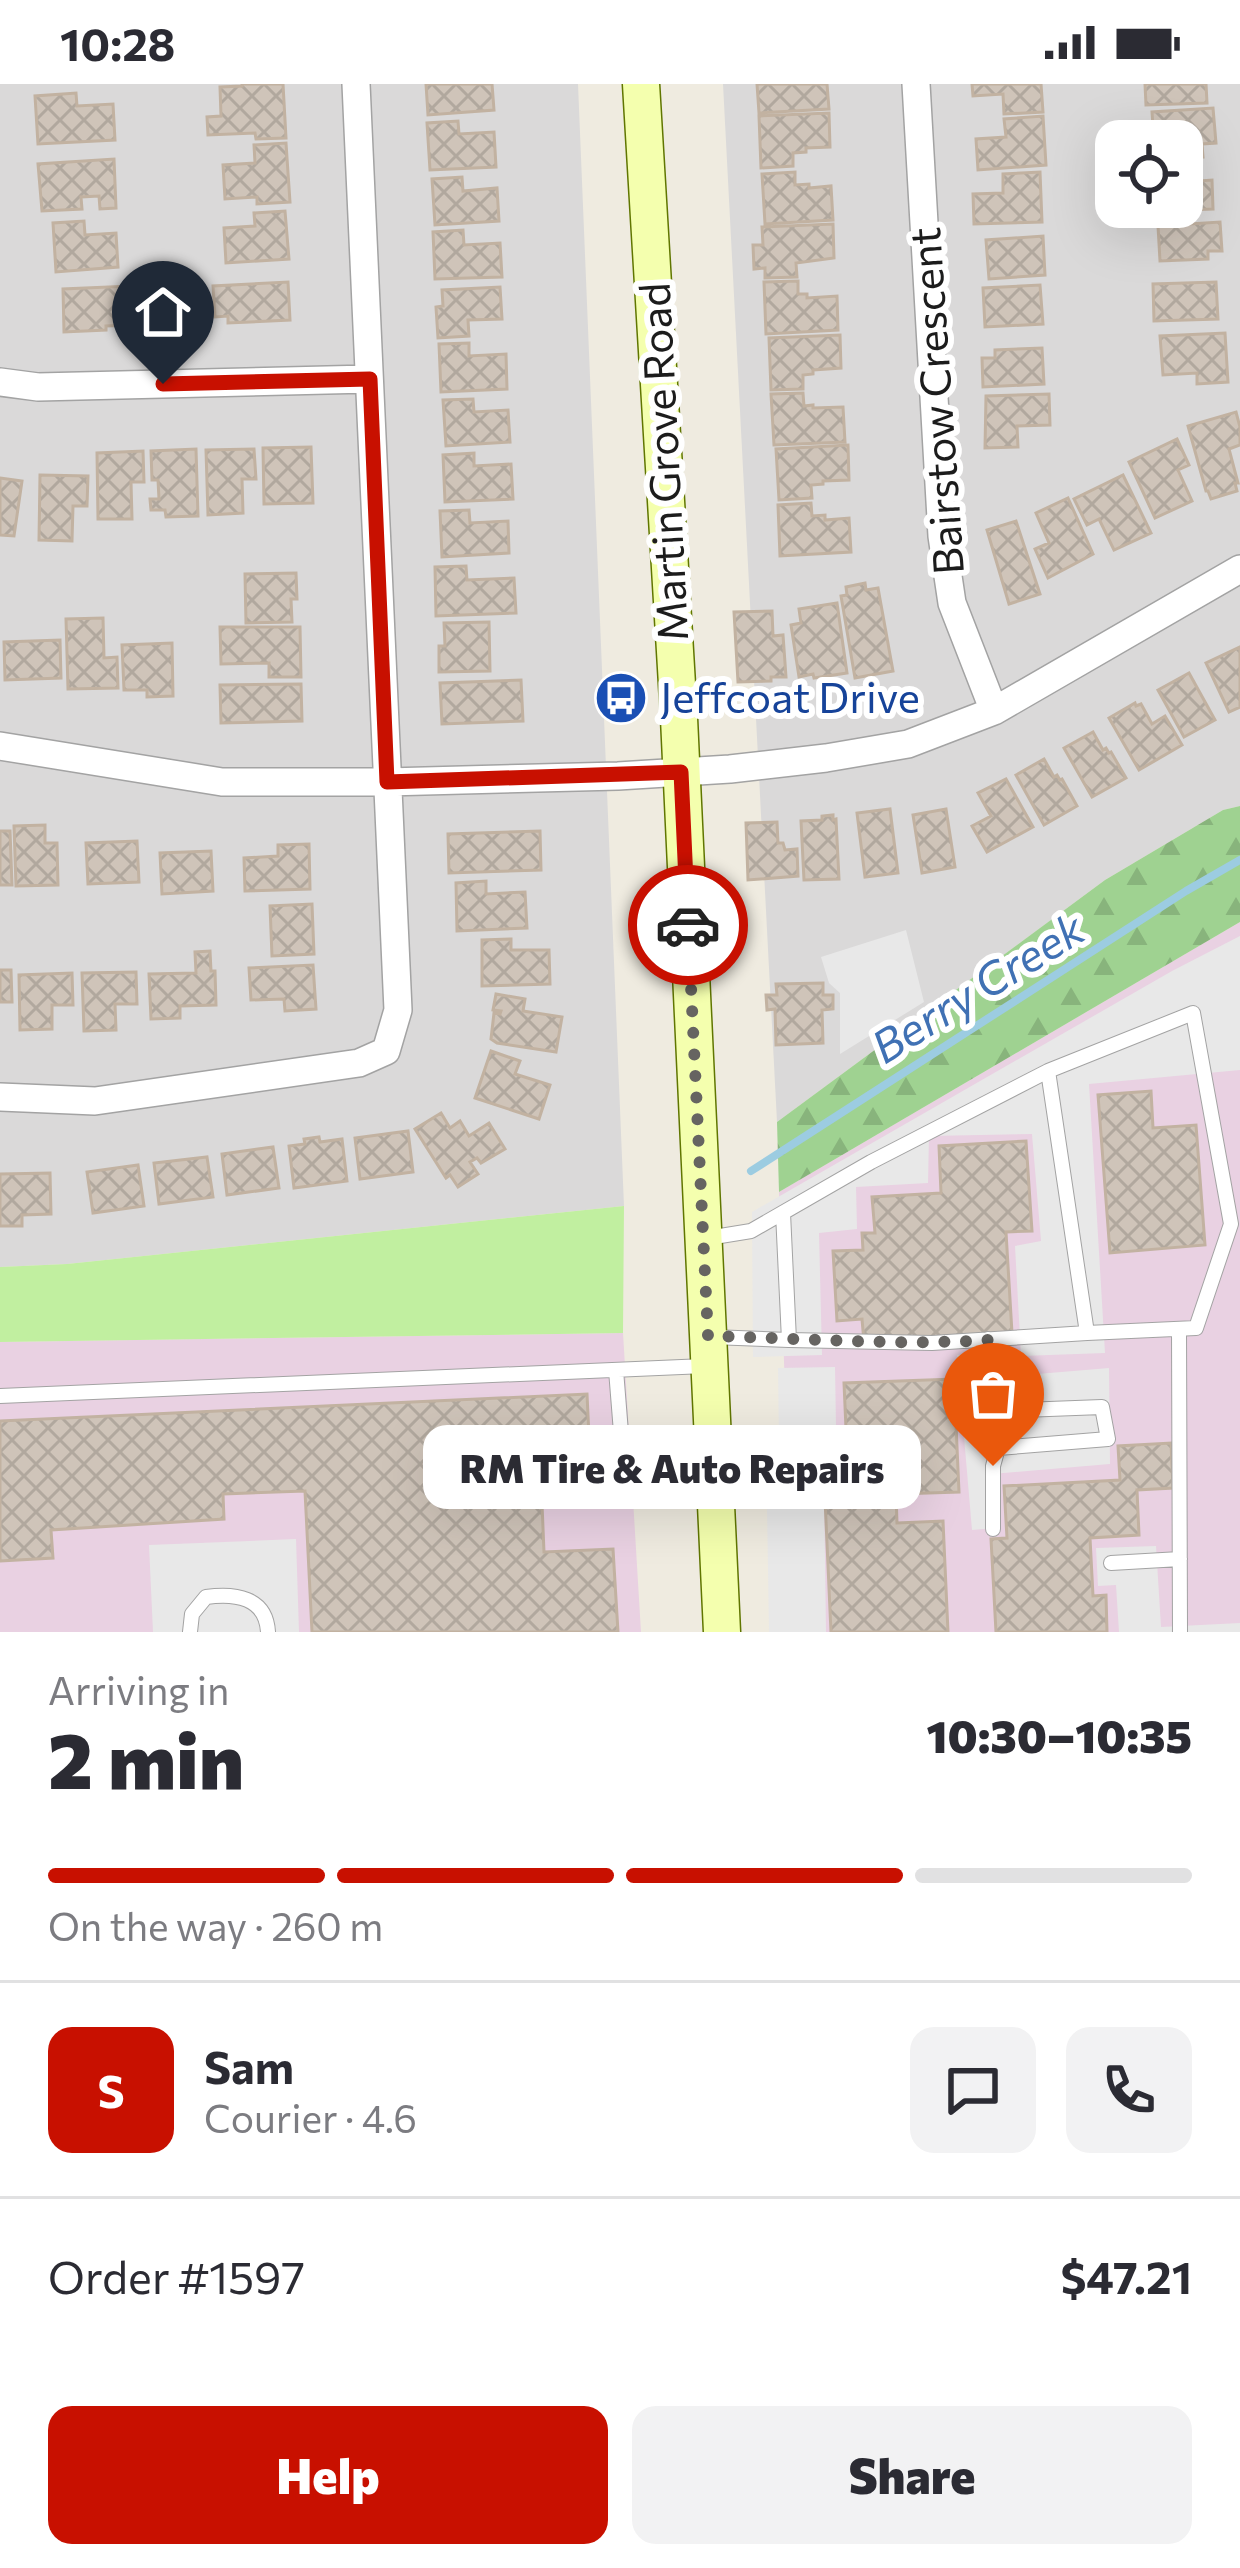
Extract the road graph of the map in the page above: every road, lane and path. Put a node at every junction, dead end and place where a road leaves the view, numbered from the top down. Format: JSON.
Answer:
{"nodes":[{"id":1,"x":356,"y":84,"type":"edge"},
{"id":2,"x":641,"y":84,"type":"edge"},
{"id":3,"x":916,"y":84,"type":"edge"},
{"id":4,"x":370,"y":379,"type":"junction"},
{"id":5,"x":0,"y":382,"type":"edge"},
{"id":6,"x":1240,"y":569,"type":"edge"},
{"id":7,"x":994,"y":711,"type":"junction"},
{"id":8,"x":0,"y":746,"type":"edge"},
{"id":9,"x":681,"y":772,"type":"junction"},
{"id":10,"x":387,"y":782,"type":"junction"},
{"id":11,"x":1048,"y":1071,"type":"junction"},
{"id":12,"x":0,"y":1097,"type":"edge"},
{"id":13,"x":783,"y":1213,"type":"junction"},
{"id":14,"x":703,"y":1239,"type":"junction"},
{"id":15,"x":1179,"y":1329,"type":"junction"},
{"id":16,"x":1087,"y":1333,"type":"junction"},
{"id":17,"x":789,"y":1340,"type":"junction"},
{"id":18,"x":988,"y":1340,"type":"junction"},
{"id":19,"x":709,"y":1351,"type":"junction"},
{"id":20,"x":616,"y":1370,"type":"junction"},
{"id":21,"x":0,"y":1396,"type":"edge"},
{"id":22,"x":995,"y":1411,"type":"junction"},
{"id":23,"x":998,"y":1448,"type":"junction"},
{"id":24,"x":715,"y":1486,"type":"junction"},
{"id":25,"x":626,"y":1495,"type":"junction"},
{"id":26,"x":574,"y":1499,"type":"dead end"},
{"id":27,"x":993,"y":1529,"type":"dead end"},
{"id":28,"x":1180,"y":1559,"type":"junction"},
{"id":29,"x":1111,"y":1563,"type":"dead end"},
{"id":30,"x":190,"y":1632,"type":"edge"},
{"id":31,"x":268,"y":1632,"type":"edge"},
{"id":32,"x":722,"y":1632,"type":"edge"},
{"id":33,"x":1180,"y":1632,"type":"edge"}],
"edges":[{"from":1,"to":4,"type":"street"},
{"from":2,"to":9,"type":"main road","name":"Martin Grove Road"},
{"from":3,"to":7,"type":"street","name":"Bairstow Crescent"},
{"from":4,"to":5,"type":"street"},
{"from":4,"to":10,"type":"street"},
{"from":6,"to":7,"type":"street"},
{"from":7,"to":9,"type":"street"},
{"from":8,"to":10,"type":"street"},
{"from":9,"to":10,"type":"street"},
{"from":9,"to":14,"type":"main road","name":"Martin Grove Road"},
{"from":10,"to":12,"type":"street"},
{"from":11,"to":13,"type":"lane"},
{"from":11,"to":15,"type":"lane"},
{"from":11,"to":16,"type":"lane"},
{"from":13,"to":14,"type":"lane"},
{"from":13,"to":17,"type":"lane"},
{"from":14,"to":19,"type":"main road","name":"Martin Grove Road"},
{"from":15,"to":16,"type":"lane"},
{"from":15,"to":28,"type":"lane"},
{"from":16,"to":18,"type":"lane"},
{"from":17,"to":18,"type":"lane"},
{"from":17,"to":19,"type":"lane"},
{"from":18,"to":22,"type":"lane"},
{"from":19,"to":20,"type":"lane"},
{"from":19,"to":24,"type":"main road","name":"Martin Grove Road"},
{"from":20,"to":21,"type":"lane"},
{"from":20,"to":25,"type":"lane"},
{"from":22,"to":23,"type":"lane"},
{"from":22,"to":23,"type":"lane"},
{"from":23,"to":27,"type":"lane"},
{"from":24,"to":25,"type":"lane"},
{"from":24,"to":32,"type":"main road","name":"Martin Grove Road"},
{"from":25,"to":26,"type":"lane"},
{"from":28,"to":29,"type":"lane"},
{"from":28,"to":33,"type":"lane"},
{"from":30,"to":31,"type":"lane"}]}
